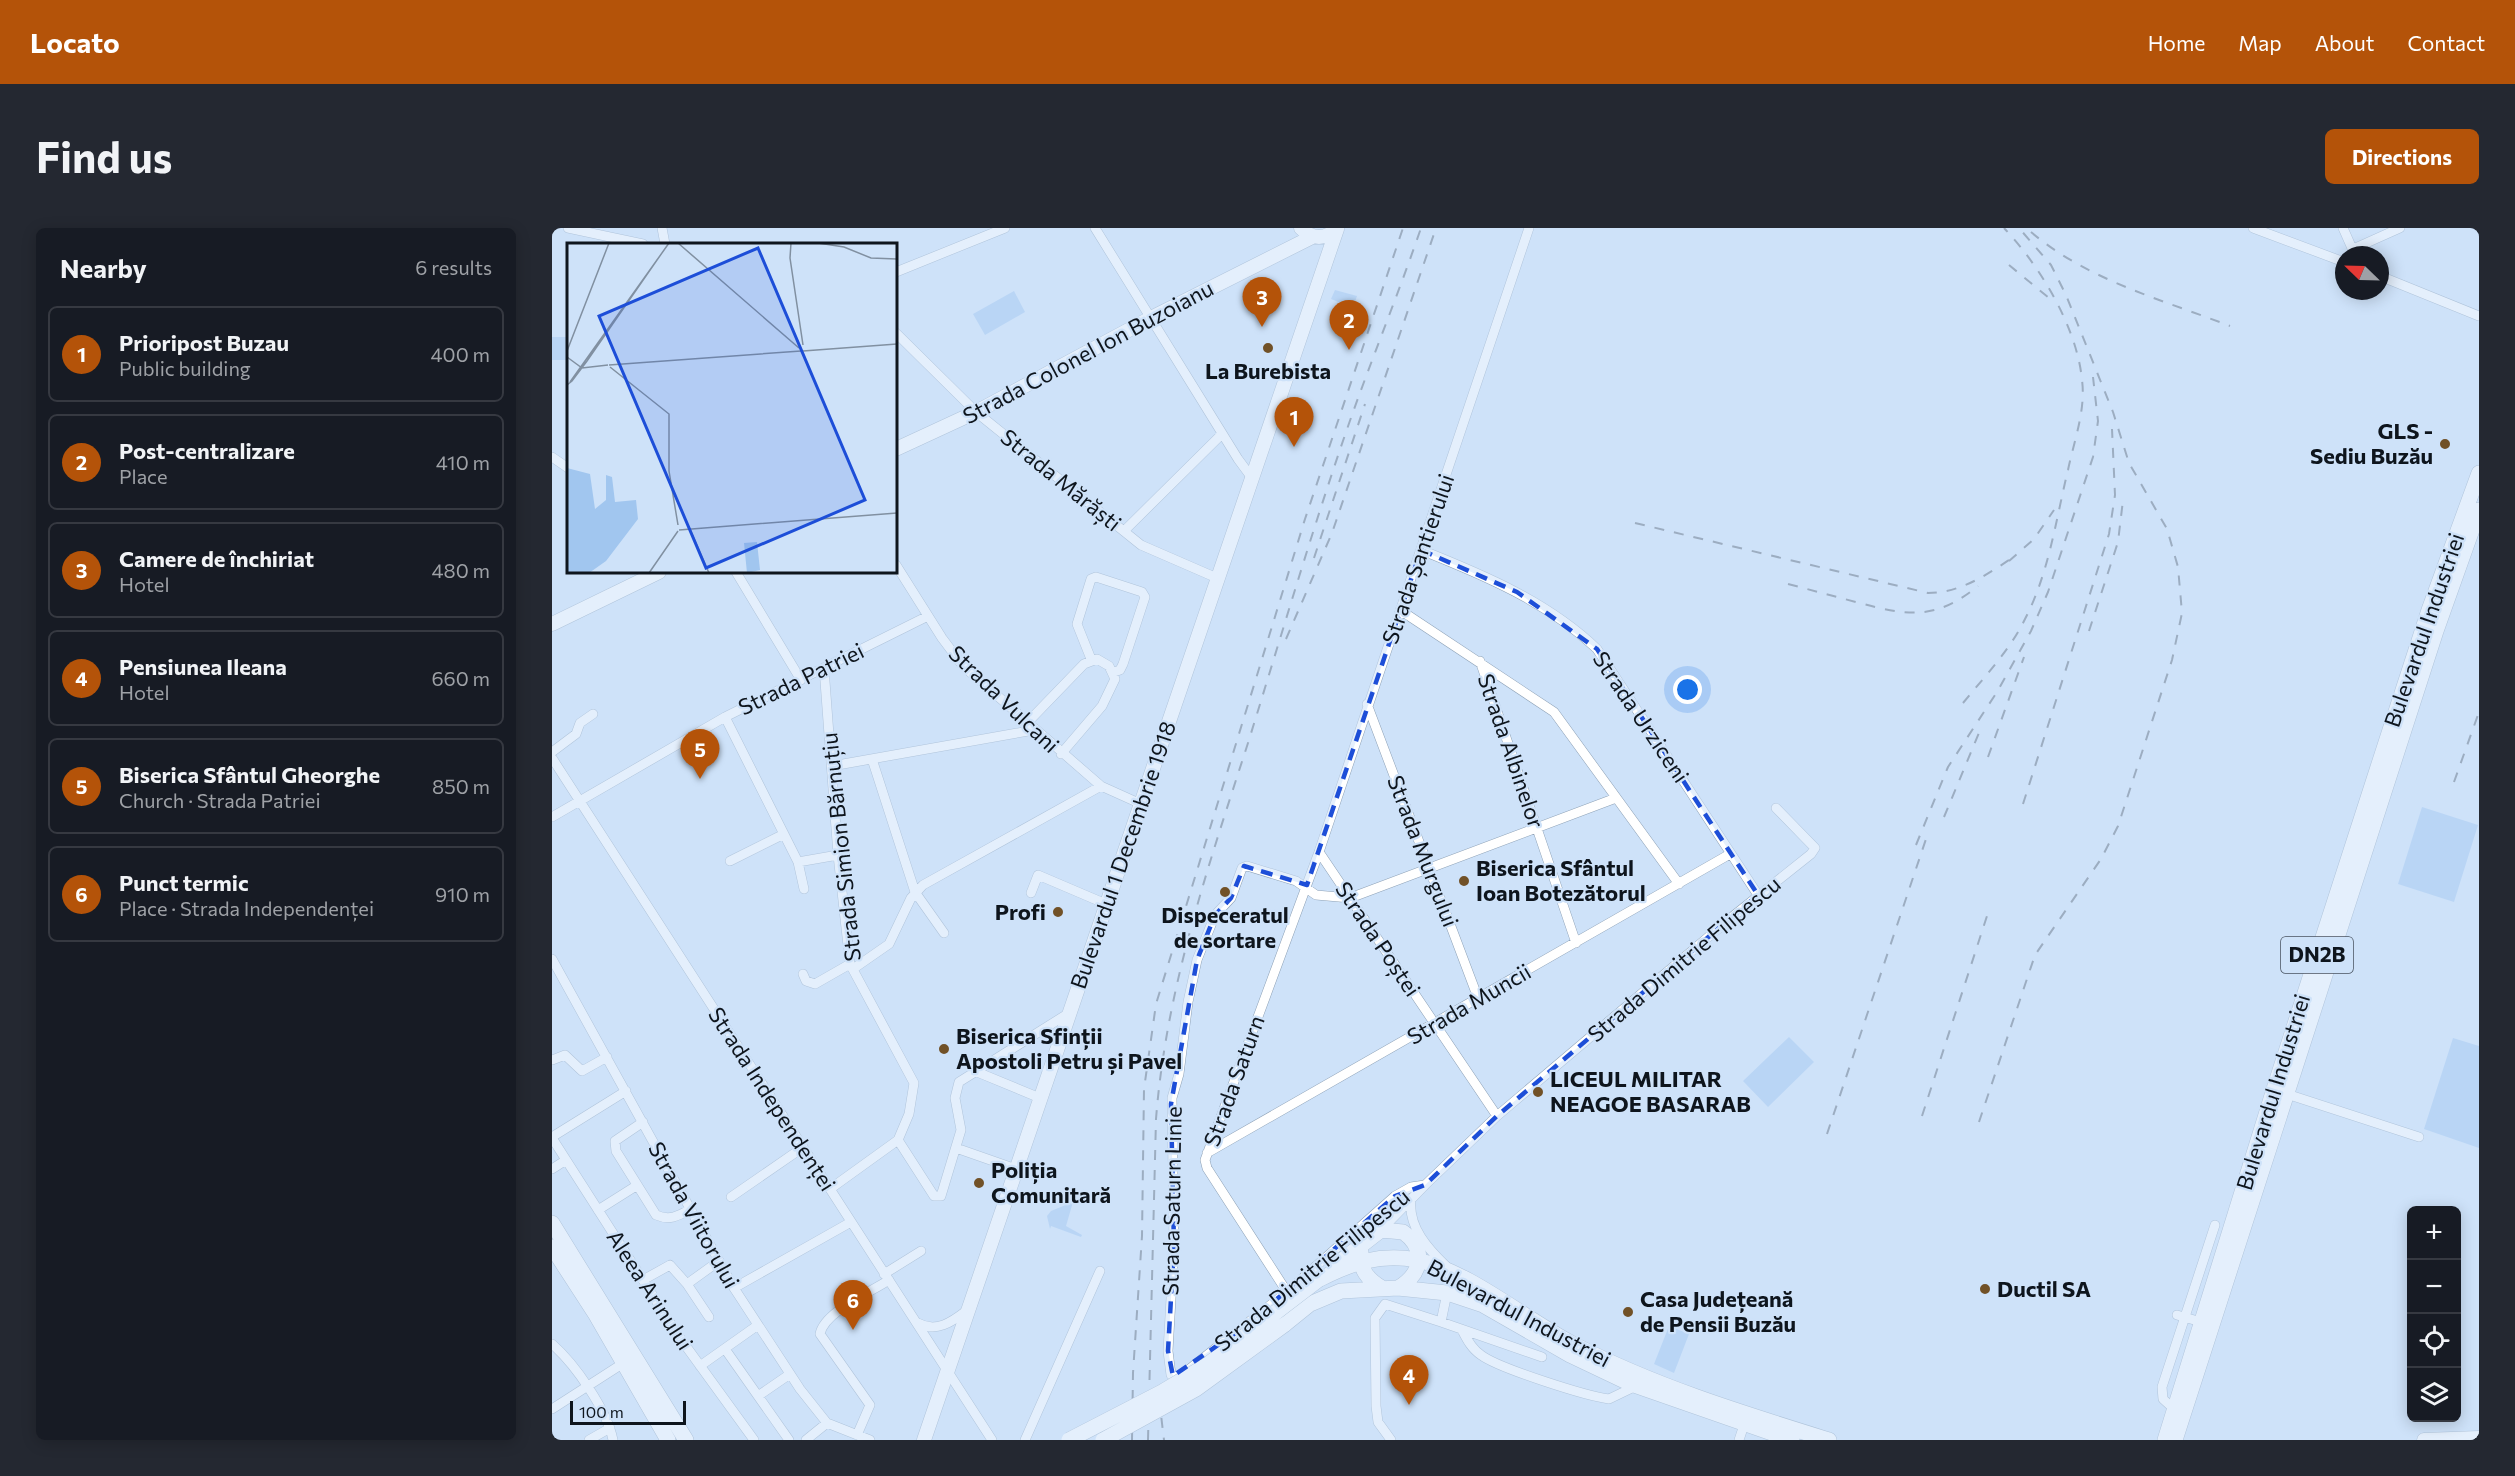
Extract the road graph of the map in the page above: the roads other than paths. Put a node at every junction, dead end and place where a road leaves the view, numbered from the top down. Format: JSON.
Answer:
{"nodes":[{"id":1,"x":568,"y":228,"type":"edge"},
{"id":2,"x":662,"y":228,"type":"edge"},
{"id":3,"x":1005,"y":228,"type":"edge"},
{"id":4,"x":1095,"y":228,"type":"edge"},
{"id":5,"x":1301,"y":228,"type":"edge"},
{"id":6,"x":1337,"y":228,"type":"edge"},
{"id":7,"x":1529,"y":228,"type":"edge"},
{"id":8,"x":2253,"y":228,"type":"edge"},
{"id":9,"x":2343,"y":228,"type":"edge"},
{"id":10,"x":2400,"y":228,"type":"edge"},
{"id":11,"x":1314,"y":237,"type":"junction"},
{"id":12,"x":638,"y":243,"type":"edge"},
{"id":13,"x":665,"y":243,"type":"edge"},
{"id":14,"x":2351,"y":246,"type":"edge"},
{"id":15,"x":2366,"y":246,"type":"edge"},
{"id":16,"x":2335,"y":259,"type":"edge"},
{"id":17,"x":1324,"y":270,"type":"junction"},
{"id":18,"x":897,"y":272,"type":"edge"},
{"id":19,"x":2389,"y":280,"type":"edge"},
{"id":20,"x":2479,"y":316,"type":"edge"},
{"id":21,"x":1149,"y":319,"type":"junction"},
{"id":22,"x":897,"y":334,"type":"edge"},
{"id":23,"x":976,"y":412,"type":"junction"},
{"id":24,"x":1222,"y":434,"type":"junction"},
{"id":25,"x":897,"y":449,"type":"edge"},
{"id":26,"x":552,"y":458,"type":"edge"},
{"id":27,"x":567,"y":467,"type":"edge"},
{"id":28,"x":2479,"y":473,"type":"edge"},
{"id":29,"x":1252,"y":478,"type":"junction"},
{"id":30,"x":2479,"y":510,"type":"edge"},
{"id":31,"x":1124,"y":531,"type":"junction"},
{"id":32,"x":1421,"y":550,"type":"junction"},
{"id":33,"x":897,"y":566,"type":"edge"},
{"id":34,"x":657,"y":573,"type":"edge"},
{"id":35,"x":737,"y":573,"type":"edge"},
{"id":36,"x":1217,"y":578,"type":"junction"},
{"id":37,"x":1400,"y":610,"type":"junction"},
{"id":38,"x":928,"y":616,"type":"junction"},
{"id":39,"x":552,"y":624,"type":"edge"},
{"id":40,"x":1091,"y":659,"type":"junction"},
{"id":41,"x":1480,"y":661,"type":"junction"},
{"id":42,"x":824,"y":668,"type":"junction"},
{"id":43,"x":1114,"y":672,"type":"junction"},
{"id":44,"x":801,"y":680,"type":"junction"},
{"id":45,"x":1367,"y":704,"type":"junction"},
{"id":46,"x":593,"y":714,"type":"dead end"},
{"id":47,"x":725,"y":717,"type":"junction"},
{"id":48,"x":1030,"y":726,"type":"junction"},
{"id":49,"x":552,"y":752,"type":"edge"},
{"id":50,"x":1061,"y":754,"type":"junction"},
{"id":51,"x":552,"y":758,"type":"edge"},
{"id":52,"x":873,"y":759,"type":"junction"},
{"id":53,"x":832,"y":766,"type":"junction"},
{"id":54,"x":1101,"y":786,"type":"junction"},
{"id":55,"x":1616,"y":798,"type":"junction"},
{"id":56,"x":580,"y":801,"type":"junction"},
{"id":57,"x":1141,"y":804,"type":"junction"},
{"id":58,"x":1776,"y":808,"type":"dead end"},
{"id":59,"x":552,"y":817,"type":"edge"},
{"id":60,"x":1537,"y":827,"type":"junction"},
{"id":61,"x":784,"y":834,"type":"junction"},
{"id":62,"x":1319,"y":852,"type":"junction"},
{"id":63,"x":1730,"y":854,"type":"junction"},
{"id":64,"x":838,"y":855,"type":"junction"},
{"id":65,"x":730,"y":861,"type":"dead end"},
{"id":66,"x":798,"y":862,"type":"junction"},
{"id":67,"x":1431,"y":868,"type":"junction"},
{"id":68,"x":1679,"y":884,"type":"junction"},
{"id":69,"x":804,"y":889,"type":"dead end"},
{"id":70,"x":1305,"y":890,"type":"junction"},
{"id":71,"x":915,"y":892,"type":"junction"},
{"id":72,"x":1030,"y":893,"type":"dead end"},
{"id":73,"x":1758,"y":896,"type":"junction"},
{"id":74,"x":1350,"y":898,"type":"junction"},
{"id":75,"x":1106,"y":904,"type":"junction"},
{"id":76,"x":944,"y":933,"type":"dead end"},
{"id":77,"x":2329,"y":941,"type":"junction"},
{"id":78,"x":1576,"y":943,"type":"junction"},
{"id":79,"x":552,"y":959,"type":"edge"},
{"id":80,"x":851,"y":966,"type":"junction"},
{"id":81,"x":803,"y":974,"type":"dead end"},
{"id":82,"x":1478,"y":998,"type":"junction"},
{"id":83,"x":1069,"y":1013,"type":"junction"},
{"id":84,"x":1434,"y":1024,"type":"junction"},
{"id":85,"x":607,"y":1057,"type":"junction"},
{"id":86,"x":552,"y":1060,"type":"edge"},
{"id":87,"x":977,"y":1072,"type":"junction"},
{"id":88,"x":626,"y":1091,"type":"junction"},
{"id":89,"x":2281,"y":1091,"type":"junction"},
{"id":90,"x":1040,"y":1098,"type":"junction"},
{"id":91,"x":1497,"y":1116,"type":"junction"},
{"id":92,"x":643,"y":1122,"type":"junction"},
{"id":93,"x":552,"y":1137,"type":"edge"},
{"id":94,"x":2419,"y":1137,"type":"dead end"},
{"id":95,"x":898,"y":1140,"type":"junction"},
{"id":96,"x":802,"y":1148,"type":"junction"},
{"id":97,"x":956,"y":1148,"type":"junction"},
{"id":98,"x":1207,"y":1153,"type":"junction"},
{"id":99,"x":566,"y":1160,"type":"junction"},
{"id":100,"x":552,"y":1169,"type":"edge"},
{"id":101,"x":1016,"y":1169,"type":"junction"},
{"id":102,"x":1425,"y":1185,"type":"junction"},
{"id":103,"x":636,"y":1186,"type":"junction"},
{"id":104,"x":830,"y":1190,"type":"junction"},
{"id":105,"x":731,"y":1197,"type":"dead end"},
{"id":106,"x":1411,"y":1200,"type":"junction"},
{"id":107,"x":691,"y":1209,"type":"junction"},
{"id":108,"x":598,"y":1210,"type":"junction"},
{"id":109,"x":851,"y":1222,"type":"junction"},
{"id":110,"x":552,"y":1223,"type":"edge"},
{"id":111,"x":1416,"y":1224,"type":"junction"},
{"id":112,"x":2216,"y":1225,"type":"dead end"},
{"id":113,"x":1381,"y":1230,"type":"junction"},
{"id":114,"x":1365,"y":1242,"type":"junction"},
{"id":115,"x":552,"y":1247,"type":"edge"},
{"id":116,"x":921,"y":1251,"type":"dead end"},
{"id":117,"x":1418,"y":1254,"type":"junction"},
{"id":118,"x":719,"y":1261,"type":"junction"},
{"id":119,"x":1360,"y":1261,"type":"junction"},
{"id":120,"x":1100,"y":1271,"type":"dead end"},
{"id":121,"x":1454,"y":1274,"type":"junction"},
{"id":122,"x":887,"y":1277,"type":"junction"},
{"id":123,"x":643,"y":1280,"type":"junction"},
{"id":124,"x":1318,"y":1280,"type":"junction"},
{"id":125,"x":687,"y":1284,"type":"junction"},
{"id":126,"x":734,"y":1288,"type":"junction"},
{"id":127,"x":1382,"y":1288,"type":"junction"},
{"id":128,"x":1398,"y":1288,"type":"junction"},
{"id":129,"x":1287,"y":1292,"type":"junction"},
{"id":130,"x":1447,"y":1293,"type":"junction"},
{"id":131,"x":966,"y":1311,"type":"junction"},
{"id":132,"x":709,"y":1317,"type":"dead end"},
{"id":133,"x":2188,"y":1318,"type":"junction"},
{"id":134,"x":1441,"y":1322,"type":"junction"},
{"id":135,"x":918,"y":1323,"type":"junction"},
{"id":136,"x":758,"y":1325,"type":"junction"},
{"id":137,"x":1462,"y":1330,"type":"junction"},
{"id":138,"x":552,"y":1344,"type":"edge"},
{"id":139,"x":725,"y":1349,"type":"junction"},
{"id":140,"x":1542,"y":1357,"type":"dead end"},
{"id":141,"x":622,"y":1364,"type":"junction"},
{"id":142,"x":700,"y":1366,"type":"junction"},
{"id":143,"x":947,"y":1370,"type":"junction"},
{"id":144,"x":1170,"y":1371,"type":"joint"},
{"id":145,"x":790,"y":1374,"type":"junction"},
{"id":146,"x":1636,"y":1386,"type":"junction"},
{"id":147,"x":585,"y":1387,"type":"junction"},
{"id":148,"x":758,"y":1396,"type":"junction"},
{"id":149,"x":552,"y":1409,"type":"edge"},
{"id":150,"x":1746,"y":1419,"type":"junction"},
{"id":151,"x":827,"y":1423,"type":"junction"},
{"id":152,"x":610,"y":1428,"type":"junction"},
{"id":153,"x":857,"y":1435,"type":"junction"},
{"id":154,"x":2479,"y":1438,"type":"edge"},
{"id":155,"x":589,"y":1440,"type":"edge"},
{"id":156,"x":613,"y":1440,"type":"edge"},
{"id":157,"x":668,"y":1440,"type":"edge"},
{"id":158,"x":686,"y":1440,"type":"edge"},
{"id":159,"x":753,"y":1440,"type":"edge"},
{"id":160,"x":789,"y":1440,"type":"edge"},
{"id":161,"x":806,"y":1440,"type":"edge"},
{"id":162,"x":870,"y":1440,"type":"edge"},
{"id":163,"x":924,"y":1440,"type":"edge"},
{"id":164,"x":992,"y":1440,"type":"edge"},
{"id":165,"x":1024,"y":1440,"type":"edge"},
{"id":166,"x":1069,"y":1440,"type":"edge"},
{"id":167,"x":1103,"y":1440,"type":"edge"},
{"id":168,"x":1391,"y":1440,"type":"edge"},
{"id":169,"x":1739,"y":1440,"type":"edge"},
{"id":170,"x":1792,"y":1440,"type":"edge"},
{"id":171,"x":1829,"y":1440,"type":"edge"},
{"id":172,"x":2165,"y":1440,"type":"edge"},
{"id":173,"x":2175,"y":1440,"type":"edge"},
{"id":174,"x":2424,"y":1440,"type":"edge"}],
"edges":[{"from":1,"to":12,"type":"street"},
{"from":2,"to":13,"type":"street"},
{"from":3,"to":18,"type":"street"},
{"from":4,"to":21,"type":"street"},
{"from":5,"to":11,"type":"main road"},
{"from":6,"to":11,"type":"main road","name":"Strada Colonel Ion Buzoianu"},
{"from":6,"to":17,"type":"main road","name":"Bulevardul 1 Decembrie 1918"},
{"from":7,"to":32,"type":"street","name":"Strada Șantierului"},
{"from":8,"to":16,"type":"street"},
{"from":9,"to":14,"type":"street"},
{"from":10,"to":15,"type":"street"},
{"from":11,"to":17,"type":"main road"},
{"from":11,"to":21,"type":"main road","name":"Strada Colonel Ion Buzoianu"},
{"from":17,"to":29,"type":"main road","name":"Bulevardul 1 Decembrie 1918"},
{"from":19,"to":20,"type":"street"},
{"from":21,"to":23,"type":"main road","name":"Strada Colonel Ion Buzoianu"},
{"from":21,"to":24,"type":"street"},
{"from":22,"to":23,"type":"street","name":"Strada Mărăști"},
{"from":23,"to":25,"type":"main road","name":"Strada Colonel Ion Buzoianu"},
{"from":23,"to":31,"type":"street","name":"Strada Mărăști"},
{"from":24,"to":29,"type":"street"},
{"from":24,"to":31,"type":"street"},
{"from":26,"to":27,"type":"street"},
{"from":28,"to":77,"type":"main road","name":"Bulevardul Industriei","number":"DN2B"},
{"from":29,"to":36,"type":"main road","name":"Bulevardul 1 Decembrie 1918"},
{"from":30,"to":77,"type":"main road","name":"Bulevardul Industriei","number":"DN2B"},
{"from":31,"to":36,"type":"street","name":"Strada Mărăști"},
{"from":32,"to":37,"type":"street","name":"Strada Șantierului"},
{"from":32,"to":63,"type":"street","name":"Strada Urziceni"},
{"from":33,"to":38,"type":"street","name":"Strada Vulcani"},
{"from":34,"to":39,"type":"main road"},
{"from":35,"to":44,"type":"street"},
{"from":36,"to":57,"type":"main road","name":"Bulevardul 1 Decembrie 1918"},
{"from":37,"to":41,"type":"street"},
{"from":37,"to":45,"type":"street","name":"Strada Șantierului"},
{"from":38,"to":42,"type":"street","name":"Strada Patriei"},
{"from":38,"to":48,"type":"street","name":"Strada Vulcani"},
{"from":40,"to":43,"type":"street"},
{"from":40,"to":43,"type":"street"},
{"from":40,"to":48,"type":"street"},
{"from":41,"to":55,"type":"street"},
{"from":41,"to":60,"type":"street","name":"Strada Albinelor"},
{"from":42,"to":44,"type":"street","name":"Strada Patriei"},
{"from":42,"to":53,"type":"street","name":"Strada Simion Bărnuțiu"},
{"from":43,"to":50,"type":"street"},
{"from":44,"to":47,"type":"street","name":"Strada Patriei"},
{"from":45,"to":62,"type":"street","name":"Strada Șantierului"},
{"from":45,"to":67,"type":"street","name":"Strada Murgului"},
{"from":46,"to":49,"type":"street"},
{"from":47,"to":56,"type":"street","name":"Strada Patriei"},
{"from":47,"to":61,"type":"street"},
{"from":48,"to":50,"type":"street","name":"Strada Vulcani"},
{"from":48,"to":52,"type":"street"},
{"from":50,"to":54,"type":"street","name":"Strada Vulcani"},
{"from":51,"to":56,"type":"street","name":"Strada Independenței"},
{"from":52,"to":53,"type":"street"},
{"from":52,"to":71,"type":"street"},
{"from":53,"to":64,"type":"street","name":"Strada Simion Bărnuțiu"},
{"from":54,"to":57,"type":"street","name":"Strada Vulcani"},
{"from":54,"to":71,"type":"street"},
{"from":55,"to":60,"type":"street"},
{"from":55,"to":68,"type":"street"},
{"from":56,"to":59,"type":"street","name":"Strada Patriei"},
{"from":56,"to":96,"type":"street","name":"Strada Independenței"},
{"from":57,"to":75,"type":"main road","name":"Bulevardul 1 Decembrie 1918"},
{"from":58,"to":73,"type":"street","name":"Strada Dimitrie Filipescu"},
{"from":60,"to":67,"type":"street"},
{"from":60,"to":78,"type":"street","name":"Strada Albinelor"},
{"from":61,"to":65,"type":"street"},
{"from":61,"to":66,"type":"street"},
{"from":62,"to":70,"type":"street","name":"Strada Șantierului"},
{"from":62,"to":74,"type":"street","name":"Strada Poștei"},
{"from":63,"to":68,"type":"street","name":"Strada Muncii"},
{"from":63,"to":73,"type":"street","name":"Strada Urziceni"},
{"from":64,"to":66,"type":"street"},
{"from":64,"to":80,"type":"street","name":"Strada Simion Bărnuțiu"},
{"from":66,"to":69,"type":"street"},
{"from":67,"to":74,"type":"street"},
{"from":67,"to":82,"type":"street","name":"Strada Murgului"},
{"from":68,"to":78,"type":"street","name":"Strada Muncii"},
{"from":70,"to":74,"type":"street"},
{"from":70,"to":98,"type":"street","name":"Strada Saturn"},
{"from":70,"to":144,"type":"street","name":"Strada Saturn Linie"},
{"from":71,"to":76,"type":"street"},
{"from":71,"to":80,"type":"street"},
{"from":72,"to":75,"type":"street"},
{"from":73,"to":91,"type":"street","name":"Strada Dimitrie Filipescu"},
{"from":74,"to":84,"type":"street","name":"Strada Poștei"},
{"from":75,"to":83,"type":"main road","name":"Bulevardul 1 Decembrie 1918"},
{"from":77,"to":89,"type":"main road","name":"Bulevardul Industriei","number":"DN2B"},
{"from":78,"to":82,"type":"street","name":"Strada Muncii"},
{"from":79,"to":85,"type":"street","name":"Strada Viitorului"},
{"from":80,"to":81,"type":"street"},
{"from":80,"to":95,"type":"street","name":"Strada Simion Bărnuțiu"},
{"from":82,"to":84,"type":"street","name":"Strada Muncii"},
{"from":83,"to":87,"type":"street"},
{"from":83,"to":90,"type":"main road","name":"Bulevardul 1 Decembrie 1918"},
{"from":84,"to":91,"type":"street","name":"Strada Poștei"},
{"from":84,"to":98,"type":"street","name":"Strada Muncii"},
{"from":85,"to":86,"type":"street"},
{"from":85,"to":88,"type":"street","name":"Strada Viitorului"},
{"from":87,"to":90,"type":"street"},
{"from":87,"to":97,"type":"street"},
{"from":88,"to":92,"type":"street","name":"Strada Viitorului"},
{"from":88,"to":93,"type":"street"},
{"from":89,"to":94,"type":"street"},
{"from":89,"to":133,"type":"main road","name":"Bulevardul Industriei","number":"DN2B"},
{"from":89,"to":173,"type":"main road","name":"Bulevardul Industriei","number":"DN2B"},
{"from":90,"to":101,"type":"main road","name":"Bulevardul 1 Decembrie 1918"},
{"from":91,"to":102,"type":"street","name":"Strada Dimitrie Filipescu"},
{"from":92,"to":103,"type":"street"},
{"from":92,"to":107,"type":"street","name":"Strada Viitorului"},
{"from":93,"to":99,"type":"street","name":"Aleea Arinului"},
{"from":95,"to":97,"type":"street"},
{"from":95,"to":104,"type":"street"},
{"from":96,"to":104,"type":"street","name":"Strada Independenței"},
{"from":96,"to":105,"type":"street"},
{"from":97,"to":101,"type":"street"},
{"from":98,"to":129,"type":"street","name":"Strada Saturn"},
{"from":99,"to":100,"type":"street"},
{"from":99,"to":108,"type":"street","name":"Aleea Arinului"},
{"from":101,"to":131,"type":"main road","name":"Bulevardul 1 Decembrie 1918"},
{"from":102,"to":106,"type":"street"},
{"from":102,"to":129,"type":"street","name":"Strada Dimitrie Filipescu"},
{"from":103,"to":107,"type":"street"},
{"from":103,"to":108,"type":"street"},
{"from":104,"to":109,"type":"street","name":"Strada Independenței"},
{"from":106,"to":111,"type":"street"},
{"from":106,"to":113,"type":"street"},
{"from":107,"to":118,"type":"street","name":"Strada Viitorului"},
{"from":108,"to":123,"type":"street","name":"Aleea Arinului"},
{"from":109,"to":122,"type":"street","name":"Strada Independenței"},
{"from":109,"to":126,"type":"street"},
{"from":110,"to":158,"type":"main road"},
{"from":111,"to":117,"type":"street"},
{"from":111,"to":121,"type":"street"},
{"from":112,"to":133,"type":"street"},
{"from":113,"to":114,"type":"main road"},
{"from":113,"to":117,"type":"main road"},
{"from":114,"to":119,"type":"main road"},
{"from":114,"to":124,"type":"main road"},
{"from":115,"to":141,"type":"main road"},
{"from":116,"to":122,"type":"street"},
{"from":117,"to":119,"type":"main road","name":"Bulevardul Industriei"},
{"from":117,"to":121,"type":"main road","name":"Bulevardul Industriei"},
{"from":117,"to":128,"type":"main road"},
{"from":118,"to":125,"type":"street"},
{"from":118,"to":126,"type":"street","name":"Strada Viitorului"},
{"from":119,"to":124,"type":"main road","name":"Bulevardul Industriei"},
{"from":119,"to":127,"type":"main road"},
{"from":120,"to":165,"type":"street"},
{"from":121,"to":150,"type":"main road","name":"Bulevardul Industriei"},
{"from":122,"to":135,"type":"street","name":"Strada Independenței"},
{"from":122,"to":153,"type":"street"},
{"from":123,"to":125,"type":"street"},
{"from":123,"to":142,"type":"street","name":"Aleea Arinului"},
{"from":124,"to":166,"type":"main road","name":"Bulevardul Industriei","bridge":true},
{"from":125,"to":132,"type":"street"},
{"from":126,"to":136,"type":"street","name":"Strada Viitorului"},
{"from":127,"to":128,"type":"main road","name":"Bulevardul Industriei"},
{"from":127,"to":167,"type":"main road","name":"Bulevardul Industriei","bridge":true},
{"from":128,"to":130,"type":"main road","name":"Bulevardul Industriei"},
{"from":129,"to":144,"type":"street","name":"Strada Dimitrie Filipescu"},
{"from":130,"to":134,"type":"street"},
{"from":130,"to":146,"type":"main road","name":"Bulevardul Industriei"},
{"from":131,"to":135,"type":"street"},
{"from":131,"to":143,"type":"main road","name":"Bulevardul 1 Decembrie 1918"},
{"from":133,"to":172,"type":"main road","name":"Bulevardul Industriei","number":"DN2B"},
{"from":134,"to":137,"type":"street"},
{"from":134,"to":168,"type":"street"},
{"from":135,"to":143,"type":"street","name":"Strada Independenței"},
{"from":136,"to":139,"type":"street"},
{"from":136,"to":145,"type":"street","name":"Strada Viitorului"},
{"from":137,"to":140,"type":"street"},
{"from":137,"to":146,"type":"street"},
{"from":138,"to":147,"type":"street"},
{"from":139,"to":142,"type":"street"},
{"from":139,"to":148,"type":"street"},
{"from":141,"to":147,"type":"street"},
{"from":141,"to":157,"type":"main road"},
{"from":142,"to":159,"type":"street","name":"Aleea Arinului"},
{"from":143,"to":163,"type":"main road","name":"Bulevardul 1 Decembrie 1918"},
{"from":143,"to":164,"type":"street","name":"Strada Independenței"},
{"from":145,"to":148,"type":"street"},
{"from":145,"to":151,"type":"street","name":"Strada Viitorului"},
{"from":146,"to":150,"type":"main road","name":"Bulevardul Industriei"},
{"from":147,"to":149,"type":"street"},
{"from":147,"to":152,"type":"street"},
{"from":148,"to":160,"type":"street"},
{"from":150,"to":169,"type":"street"},
{"from":150,"to":170,"type":"main road","name":"Bulevardul Industriei"},
{"from":150,"to":171,"type":"main road","name":"Bulevardul Industriei"},
{"from":151,"to":153,"type":"street"},
{"from":151,"to":161,"type":"street"},
{"from":152,"to":155,"type":"street"},
{"from":152,"to":156,"type":"street"},
{"from":153,"to":162,"type":"street"},
{"from":154,"to":174,"type":"main road"}]}
